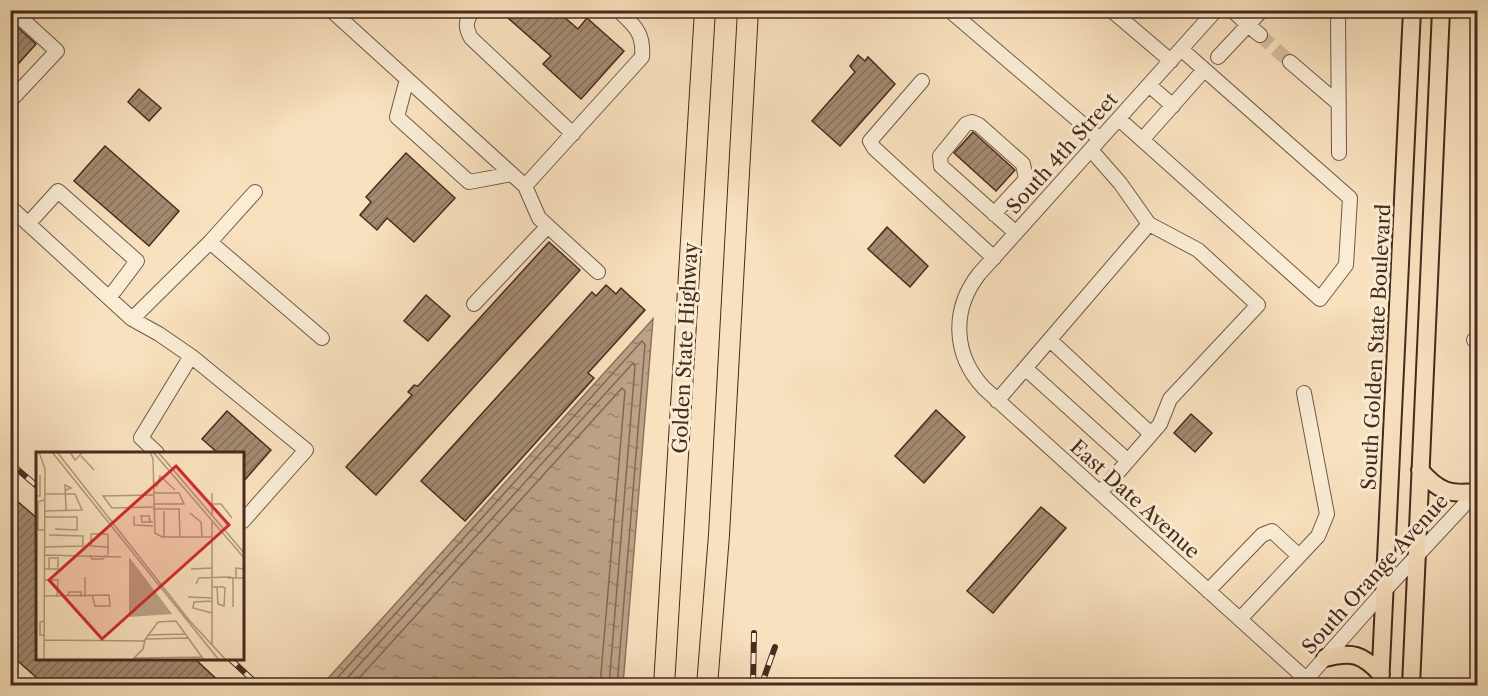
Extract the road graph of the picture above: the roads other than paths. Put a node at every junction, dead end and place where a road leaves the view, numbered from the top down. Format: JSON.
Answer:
{"nodes":[{"id":1,"x":12,"y":10,"type":"edge"},
{"id":2,"x":331,"y":10,"type":"edge"},
{"id":3,"x":474,"y":10,"type":"edge"},
{"id":4,"x":618,"y":10,"type":"edge"},
{"id":5,"x":705,"y":10,"type":"edge"},
{"id":6,"x":748,"y":10,"type":"edge"},
{"id":7,"x":949,"y":10,"type":"edge"},
{"id":8,"x":1110,"y":10,"type":"edge"},
{"id":9,"x":1216,"y":10,"type":"edge"},
{"id":10,"x":1232,"y":10,"type":"edge"},
{"id":11,"x":1262,"y":10,"type":"edge"},
{"id":12,"x":1338,"y":10,"type":"edge"},
{"id":13,"x":1412,"y":10,"type":"edge"},
{"id":14,"x":1441,"y":10,"type":"edge"},
{"id":15,"x":1248,"y":25,"type":"junction"},
{"id":16,"x":1260,"y":35,"type":"tunnel mouth"},
{"id":17,"x":1181,"y":49,"type":"junction"},
{"id":18,"x":1218,"y":57,"type":"dead end"},
{"id":19,"x":1171,"y":61,"type":"junction"},
{"id":20,"x":1290,"y":62,"type":"tunnel mouth"},
{"id":21,"x":1204,"y":70,"type":"junction"},
{"id":22,"x":407,"y":79,"type":"junction"},
{"id":23,"x":922,"y":81,"type":"dead end"},
{"id":24,"x":1149,"y":85,"type":"junction"},
{"id":25,"x":10,"y":101,"type":"edge"},
{"id":26,"x":1339,"y":104,"type":"junction"},
{"id":27,"x":1173,"y":106,"type":"junction"},
{"id":28,"x":1119,"y":119,"type":"junction"},
{"id":29,"x":573,"y":134,"type":"junction"},
{"id":30,"x":1142,"y":140,"type":"junction"},
{"id":31,"x":1096,"y":145,"type":"junction"},
{"id":32,"x":1339,"y":153,"type":"dead end"},
{"id":33,"x":512,"y":174,"type":"junction"},
{"id":34,"x":525,"y":186,"type":"junction"},
{"id":35,"x":255,"y":192,"type":"dead end"},
{"id":36,"x":10,"y":207,"type":"edge"},
{"id":37,"x":994,"y":214,"type":"junction"},
{"id":38,"x":28,"y":224,"type":"junction"},
{"id":39,"x":1149,"y":224,"type":"junction"},
{"id":40,"x":548,"y":226,"type":"junction"},
{"id":41,"x":1016,"y":233,"type":"junction"},
{"id":42,"x":210,"y":242,"type":"junction"},
{"id":43,"x":994,"y":258,"type":"junction"},
{"id":44,"x":598,"y":272,"type":"dead end"},
{"id":45,"x":109,"y":298,"type":"junction"},
{"id":46,"x":474,"y":304,"type":"dead end"},
{"id":47,"x":132,"y":319,"type":"junction"},
{"id":48,"x":958,"y":333,"type":"joint"},
{"id":49,"x":322,"y":338,"type":"dead end"},
{"id":50,"x":1050,"y":340,"type":"junction"},
{"id":51,"x":191,"y":356,"type":"junction"},
{"id":52,"x":1025,"y":368,"type":"junction"},
{"id":53,"x":1304,"y":393,"type":"dead end"},
{"id":54,"x":997,"y":400,"type":"junction"},
{"id":55,"x":1151,"y":434,"type":"junction"},
{"id":56,"x":156,"y":452,"type":"edge"},
{"id":57,"x":1128,"y":461,"type":"junction"},
{"id":58,"x":1420,"y":470,"type":"junction"},
{"id":59,"x":1477,"y":491,"type":"edge"},
{"id":60,"x":1100,"y":493,"type":"junction"},
{"id":61,"x":244,"y":521,"type":"edge"},
{"id":62,"x":1299,"y":556,"type":"junction"},
{"id":63,"x":1415,"y":558,"type":"junction"},
{"id":64,"x":1386,"y":589,"type":"junction"},
{"id":65,"x":1208,"y":591,"type":"junction"},
{"id":66,"x":1240,"y":619,"type":"junction"},
{"id":67,"x":1325,"y":658,"type":"junction"},
{"id":68,"x":1381,"y":680,"type":"edge"},
{"id":69,"x":1304,"y":682,"type":"edge"},
{"id":70,"x":664,"y":686,"type":"edge"},
{"id":71,"x":707,"y":686,"type":"edge"},
{"id":72,"x":1411,"y":686,"type":"edge"}],
"edges":[{"from":1,"to":25,"type":"street"},
{"from":2,"to":22,"type":"street"},
{"from":3,"to":29,"type":"street"},
{"from":4,"to":29,"type":"street"},
{"from":5,"to":70,"type":"highway","name":"Golden State Highway"},
{"from":6,"to":71,"type":"highway"},
{"from":7,"to":31,"type":"street"},
{"from":8,"to":19,"type":"street"},
{"from":9,"to":17,"type":"street","name":"South 4th Street"},
{"from":10,"to":15,"type":"street"},
{"from":11,"to":15,"type":"street"},
{"from":12,"to":26,"type":"street"},
{"from":13,"to":64,"type":"main road","name":"South Golden State Boulevard"},
{"from":14,"to":58,"type":"main road"},
{"from":15,"to":16,"type":"street"},
{"from":15,"to":18,"type":"street"},
{"from":17,"to":19,"type":"street","name":"South 4th Street"},
{"from":17,"to":21,"type":"street"},
{"from":19,"to":24,"type":"street","name":"South 4th Street"},
{"from":20,"to":26,"type":"street"},
{"from":21,"to":27,"type":"street"},
{"from":21,"to":30,"type":"street"},
{"from":22,"to":33,"type":"street"},
{"from":22,"to":33,"type":"street"},
{"from":23,"to":43,"type":"street"},
{"from":24,"to":27,"type":"street"},
{"from":24,"to":28,"type":"street","name":"South 4th Street"},
{"from":26,"to":32,"type":"street"},
{"from":27,"to":30,"type":"street"},
{"from":28,"to":30,"type":"street"},
{"from":28,"to":31,"type":"street","name":"South 4th Street"},
{"from":29,"to":34,"type":"street"},
{"from":31,"to":39,"type":"street"},
{"from":31,"to":41,"type":"street","name":"South 4th Street"},
{"from":33,"to":34,"type":"street"},
{"from":34,"to":40,"type":"street"},
{"from":35,"to":42,"type":"street"},
{"from":36,"to":38,"type":"street"},
{"from":37,"to":37,"type":"street"},
{"from":37,"to":41,"type":"street"},
{"from":38,"to":45,"type":"street"},
{"from":38,"to":45,"type":"street"},
{"from":39,"to":50,"type":"street"},
{"from":39,"to":55,"type":"street"},
{"from":40,"to":44,"type":"street"},
{"from":40,"to":46,"type":"street"},
{"from":41,"to":43,"type":"street","name":"South 4th Street"},
{"from":42,"to":47,"type":"street"},
{"from":42,"to":49,"type":"street"},
{"from":43,"to":48,"type":"street","name":"South 4th Street"},
{"from":45,"to":47,"type":"street"},
{"from":47,"to":51,"type":"street"},
{"from":48,"to":54,"type":"street","name":"East Date Avenue"},
{"from":50,"to":52,"type":"street"},
{"from":50,"to":55,"type":"street"},
{"from":51,"to":56,"type":"street"},
{"from":51,"to":61,"type":"street"},
{"from":52,"to":54,"type":"street"},
{"from":52,"to":57,"type":"street"},
{"from":53,"to":62,"type":"street"},
{"from":54,"to":60,"type":"street","name":"East Date Avenue"},
{"from":55,"to":57,"type":"street"},
{"from":57,"to":60,"type":"street"},
{"from":58,"to":59,"type":"main road"},
{"from":58,"to":63,"type":"main road"},
{"from":59,"to":63,"type":"street","name":"South Orange Avenue"},
{"from":60,"to":65,"type":"street","name":"East Date Avenue"},
{"from":62,"to":65,"type":"street"},
{"from":62,"to":66,"type":"street"},
{"from":63,"to":64,"type":"street","name":"South Orange Avenue"},
{"from":63,"to":72,"type":"main road"},
{"from":64,"to":67,"type":"street","name":"South Orange Avenue"},
{"from":64,"to":68,"type":"main road","name":"South Golden State Boulevard"},
{"from":65,"to":66,"type":"street","name":"East Date Avenue"},
{"from":66,"to":69,"type":"street","name":"East Date Avenue"},
{"from":67,"to":68,"type":"main road"},
{"from":67,"to":69,"type":"street","name":"South Orange Avenue"}]}
